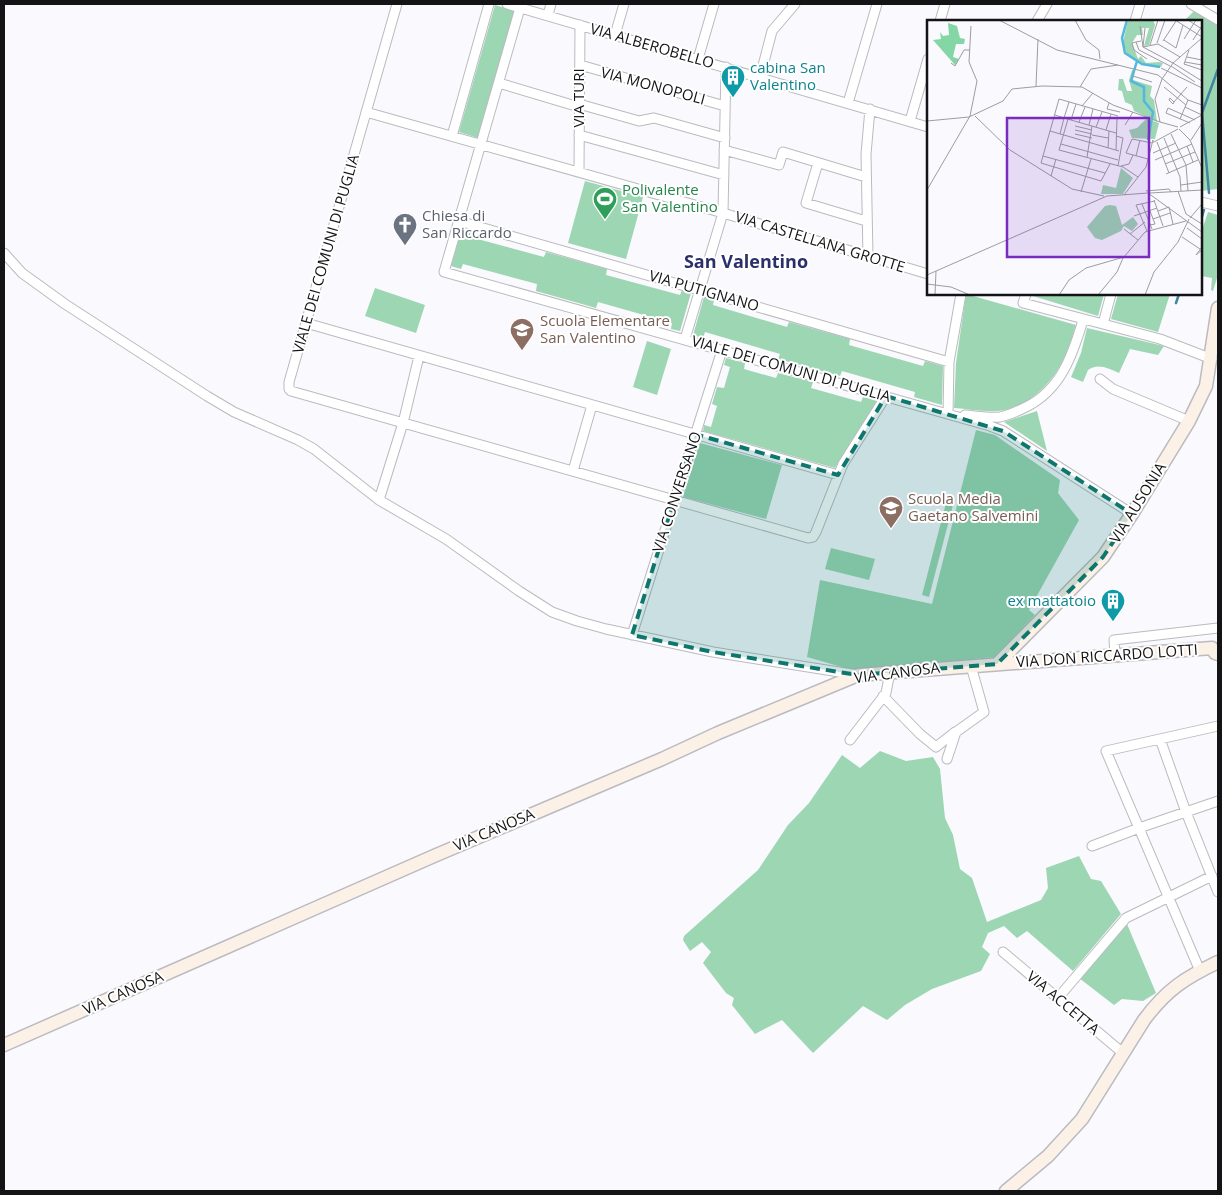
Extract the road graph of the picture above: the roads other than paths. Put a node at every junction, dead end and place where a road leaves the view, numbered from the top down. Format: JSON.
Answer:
{"nodes":[{"id":1,"x":397,"y":4,"type":"edge"},
{"id":2,"x":489,"y":4,"type":"edge"},
{"id":3,"x":507,"y":4,"type":"edge"},
{"id":4,"x":551,"y":4,"type":"edge"},
{"id":5,"x":624,"y":4,"type":"edge"},
{"id":6,"x":714,"y":4,"type":"edge"},
{"id":7,"x":795,"y":4,"type":"edge"},
{"id":8,"x":876,"y":4,"type":"edge"},
{"id":9,"x":1047,"y":4,"type":"edge"},
{"id":10,"x":1140,"y":4,"type":"edge"},
{"id":11,"x":1192,"y":4,"type":"edge"},
{"id":12,"x":944,"y":6,"type":"edge"},
{"id":13,"x":520,"y":8,"type":"junction"},
{"id":14,"x":548,"y":15,"type":"junction"},
{"id":15,"x":941,"y":20,"type":"edge"},
{"id":16,"x":1038,"y":20,"type":"edge"},
{"id":17,"x":1135,"y":20,"type":"edge"},
{"id":18,"x":1218,"y":20,"type":"edge"},
{"id":19,"x":580,"y":25,"type":"junction"},
{"id":20,"x":614,"y":35,"type":"junction"},
{"id":21,"x":698,"y":59,"type":"junction"},
{"id":22,"x":927,"y":62,"type":"edge"},
{"id":23,"x":580,"y":65,"type":"junction"},
{"id":24,"x":726,"y":67,"type":"junction"},
{"id":25,"x":760,"y":77,"type":"junction"},
{"id":26,"x":499,"y":83,"type":"junction"},
{"id":27,"x":848,"y":103,"type":"junction"},
{"id":28,"x":580,"y":106,"type":"junction"},
{"id":29,"x":726,"y":106,"type":"junction"},
{"id":30,"x":870,"y":109,"type":"junction"},
{"id":31,"x":366,"y":112,"type":"junction"},
{"id":32,"x":910,"y":121,"type":"junction"},
{"id":33,"x":927,"y":127,"type":"edge"},
{"id":34,"x":579,"y":135,"type":"junction"},
{"id":35,"x":452,"y":136,"type":"junction"},
{"id":36,"x":725,"y":138,"type":"junction"},
{"id":37,"x":482,"y":145,"type":"junction"},
{"id":38,"x":724,"y":150,"type":"junction"},
{"id":39,"x":818,"y":163,"type":"junction"},
{"id":40,"x":579,"y":172,"type":"junction"},
{"id":41,"x":724,"y":175,"type":"junction"},
{"id":42,"x":866,"y":176,"type":"junction"},
{"id":43,"x":1218,"y":200,"type":"edge"},
{"id":44,"x":1202,"y":202,"type":"edge"},
{"id":45,"x":1218,"y":206,"type":"edge"},
{"id":46,"x":723,"y":213,"type":"junction"},
{"id":47,"x":459,"y":220,"type":"junction"},
{"id":48,"x":866,"y":220,"type":"junction"},
{"id":49,"x":4,"y":253,"type":"edge"},
{"id":50,"x":868,"y":256,"type":"junction"},
{"id":51,"x":927,"y":274,"type":"edge"},
{"id":52,"x":700,"y":290,"type":"junction"},
{"id":53,"x":960,"y":295,"type":"edge"},
{"id":54,"x":1026,"y":295,"type":"edge"},
{"id":55,"x":1111,"y":295,"type":"edge"},
{"id":56,"x":1218,"y":308,"type":"edge"},
{"id":57,"x":1084,"y":320,"type":"junction"},
{"id":58,"x":306,"y":323,"type":"junction"},
{"id":59,"x":1103,"y":324,"type":"junction"},
{"id":60,"x":685,"y":340,"type":"junction"},
{"id":61,"x":722,"y":350,"type":"junction"},
{"id":62,"x":419,"y":356,"type":"junction"},
{"id":63,"x":1212,"y":359,"type":"junction"},
{"id":64,"x":949,"y":362,"type":"junction"},
{"id":65,"x":1100,"y":379,"type":"dead end"},
{"id":66,"x":886,"y":396,"type":"junction"},
{"id":67,"x":592,"y":405,"type":"junction"},
{"id":68,"x":948,"y":414,"type":"junction"},
{"id":69,"x":1189,"y":421,"type":"junction"},
{"id":70,"x":403,"y":423,"type":"junction"},
{"id":71,"x":695,"y":434,"type":"junction"},
{"id":72,"x":572,"y":471,"type":"junction"},
{"id":73,"x":838,"y":475,"type":"junction"},
{"id":74,"x":379,"y":500,"type":"junction"},
{"id":75,"x":674,"y":500,"type":"junction"},
{"id":76,"x":1132,"y":514,"type":"junction"},
{"id":77,"x":1218,"y":628,"type":"edge"},
{"id":78,"x":632,"y":635,"type":"junction"},
{"id":79,"x":1216,"y":650,"type":"edge"},
{"id":80,"x":1115,"y":655,"type":"junction"},
{"id":81,"x":997,"y":664,"type":"junction"},
{"id":82,"x":971,"y":666,"type":"junction"},
{"id":83,"x":890,"y":672,"type":"junction"},
{"id":84,"x":858,"y":675,"type":"junction"},
{"id":85,"x":883,"y":696,"type":"junction"},
{"id":86,"x":1218,"y":726,"type":"edge"},
{"id":87,"x":956,"y":732,"type":"junction"},
{"id":88,"x":1160,"y":739,"type":"junction"},
{"id":89,"x":850,"y":740,"type":"dead end"},
{"id":90,"x":947,"y":759,"type":"dead end"},
{"id":91,"x":1218,"y":801,"type":"edge"},
{"id":92,"x":1186,"y":812,"type":"junction"},
{"id":93,"x":1139,"y":828,"type":"junction"},
{"id":94,"x":1092,"y":846,"type":"dead end"},
{"id":95,"x":1212,"y":876,"type":"junction"},
{"id":96,"x":1218,"y":892,"type":"edge"},
{"id":97,"x":1169,"y":897,"type":"junction"},
{"id":98,"x":1003,"y":952,"type":"dead end"},
{"id":99,"x":1218,"y":962,"type":"edge"},
{"id":100,"x":1200,"y":971,"type":"junction"},
{"id":101,"x":1057,"y":999,"type":"junction"},
{"id":102,"x":4,"y":1045,"type":"edge"},
{"id":103,"x":1124,"y":1054,"type":"junction"},
{"id":104,"x":1006,"y":1191,"type":"edge"}],
"edges":[{"from":1,"to":31,"type":"street","name":"VIALE DEI COMUNI DI PUGLIA"},
{"from":2,"to":35,"type":"street"},
{"from":3,"to":13,"type":"street","name":"VIA ALBEROBELLO"},
{"from":4,"to":14,"type":"street"},
{"from":5,"to":20,"type":"street"},
{"from":6,"to":21,"type":"street"},
{"from":7,"to":25,"type":"street"},
{"from":8,"to":27,"type":"street"},
{"from":9,"to":16,"type":"street"},
{"from":10,"to":17,"type":"street"},
{"from":11,"to":18,"type":"street"},
{"from":12,"to":15,"type":"street"},
{"from":13,"to":14,"type":"street","name":"VIA ALBEROBELLO"},
{"from":13,"to":26,"type":"street","name":"VIALE DEI COMUNI DI PUGLIA"},
{"from":14,"to":19,"type":"street","name":"VIA ALBEROBELLO"},
{"from":19,"to":20,"type":"street","name":"VIA ALBEROBELLO"},
{"from":19,"to":23,"type":"street","name":"VIA TURI"},
{"from":20,"to":21,"type":"street","name":"VIA ALBEROBELLO"},
{"from":21,"to":24,"type":"street","name":"VIA ALBEROBELLO"},
{"from":22,"to":32,"type":"street"},
{"from":23,"to":28,"type":"street","name":"VIA TURI"},
{"from":23,"to":29,"type":"street","name":"VIA MONOPOLI"},
{"from":24,"to":25,"type":"street","name":"VIA ALBEROBELLO"},
{"from":24,"to":29,"type":"street"},
{"from":25,"to":27,"type":"street","name":"VIA ALBEROBELLO"},
{"from":26,"to":28,"type":"street"},
{"from":26,"to":37,"type":"street","name":"VIALE DEI COMUNI DI PUGLIA"},
{"from":27,"to":30,"type":"street","name":"VIA ALBEROBELLO"},
{"from":28,"to":34,"type":"street","name":"VIA TURI"},
{"from":28,"to":36,"type":"street"},
{"from":29,"to":36,"type":"street"},
{"from":30,"to":32,"type":"street","name":"VIA ALBEROBELLO"},
{"from":30,"to":42,"type":"street"},
{"from":31,"to":35,"type":"street"},
{"from":31,"to":58,"type":"street","name":"VIALE DEI COMUNI DI PUGLIA"},
{"from":32,"to":33,"type":"street","name":"VIA ALBEROBELLO"},
{"from":34,"to":40,"type":"street","name":"VIA TURI"},
{"from":34,"to":41,"type":"street"},
{"from":35,"to":37,"type":"street","name":"VIA CASTELLANA GROTTE"},
{"from":36,"to":38,"type":"street"},
{"from":37,"to":40,"type":"street","name":"VIA CASTELLANA GROTTE"},
{"from":37,"to":47,"type":"street","name":"VIALE DEI COMUNI DI PUGLIA"},
{"from":38,"to":39,"type":"street"},
{"from":38,"to":41,"type":"street"},
{"from":39,"to":42,"type":"street"},
{"from":39,"to":48,"type":"street"},
{"from":40,"to":46,"type":"street","name":"VIA CASTELLANA GROTTE"},
{"from":41,"to":46,"type":"street"},
{"from":42,"to":48,"type":"street"},
{"from":43,"to":44,"type":"street"},
{"from":44,"to":45,"type":"street"},
{"from":46,"to":50,"type":"street","name":"VIA CASTELLANA GROTTE"},
{"from":46,"to":52,"type":"street"},
{"from":47,"to":52,"type":"street","name":"VIA PUTIGNANO"},
{"from":47,"to":60,"type":"street","name":"VIALE DEI COMUNI DI PUGLIA"},
{"from":48,"to":50,"type":"street"},
{"from":49,"to":74,"type":"street"},
{"from":50,"to":51,"type":"street","name":"VIA CASTELLANA GROTTE"},
{"from":52,"to":60,"type":"street"},
{"from":52,"to":64,"type":"street","name":"VIA PUTIGNANO"},
{"from":53,"to":64,"type":"street"},
{"from":54,"to":57,"type":"street"},
{"from":55,"to":59,"type":"street"},
{"from":56,"to":63,"type":"main road","name":"VIA AUSONIA"},
{"from":57,"to":59,"type":"street"},
{"from":57,"to":68,"type":"street"},
{"from":58,"to":62,"type":"street"},
{"from":58,"to":70,"type":"street","name":"VIALE DEI COMUNI DI PUGLIA"},
{"from":59,"to":63,"type":"street"},
{"from":60,"to":61,"type":"street","name":"VIALE DEI COMUNI DI PUGLIA"},
{"from":61,"to":66,"type":"street","name":"VIALE DEI COMUNI DI PUGLIA"},
{"from":61,"to":71,"type":"street","name":"VIA CONVERSANO"},
{"from":62,"to":67,"type":"street"},
{"from":62,"to":70,"type":"street"},
{"from":63,"to":69,"type":"main road","name":"VIA AUSONIA"},
{"from":64,"to":68,"type":"street"},
{"from":65,"to":69,"type":"street"},
{"from":66,"to":68,"type":"street","name":"VIALE DEI COMUNI DI PUGLIA"},
{"from":66,"to":73,"type":"street"},
{"from":67,"to":71,"type":"street"},
{"from":67,"to":72,"type":"street"},
{"from":68,"to":76,"type":"street","name":"VIALE DEI COMUNI DI PUGLIA"},
{"from":69,"to":76,"type":"main road","name":"VIA AUSONIA"},
{"from":70,"to":72,"type":"street"},
{"from":70,"to":74,"type":"street"},
{"from":71,"to":73,"type":"street"},
{"from":71,"to":75,"type":"street","name":"VIA CONVERSANO"},
{"from":72,"to":75,"type":"street"},
{"from":73,"to":75,"type":"street"},
{"from":74,"to":78,"type":"street"},
{"from":75,"to":78,"type":"street","name":"VIA CONVERSANO"},
{"from":76,"to":81,"type":"main road","name":"VIA AUSONIA"},
{"from":77,"to":80,"type":"street"},
{"from":78,"to":84,"type":"street"},
{"from":79,"to":80,"type":"main road","name":"VIA DON RICCARDO LOTTI"},
{"from":80,"to":81,"type":"main road","name":"VIA DON RICCARDO LOTTI"},
{"from":81,"to":82,"type":"main road","name":"VIA CANOSA"},
{"from":82,"to":83,"type":"main road","name":"VIA CANOSA"},
{"from":82,"to":87,"type":"street"},
{"from":83,"to":84,"type":"main road","name":"VIA CANOSA"},
{"from":83,"to":85,"type":"street"},
{"from":84,"to":102,"type":"main road","name":"VIA CANOSA"},
{"from":85,"to":87,"type":"street"},
{"from":85,"to":89,"type":"street"},
{"from":86,"to":88,"type":"street"},
{"from":87,"to":90,"type":"street"},
{"from":88,"to":92,"type":"street"},
{"from":88,"to":93,"type":"street"},
{"from":91,"to":92,"type":"street"},
{"from":92,"to":93,"type":"street"},
{"from":92,"to":95,"type":"street"},
{"from":93,"to":94,"type":"street"},
{"from":93,"to":97,"type":"street"},
{"from":95,"to":96,"type":"street"},
{"from":95,"to":97,"type":"street"},
{"from":97,"to":100,"type":"street"},
{"from":97,"to":101,"type":"street"},
{"from":98,"to":101,"type":"street","name":"VIA ACCETTA"},
{"from":99,"to":100,"type":"main road"},
{"from":100,"to":103,"type":"main road"},
{"from":101,"to":103,"type":"street","name":"VIA ACCETTA"},
{"from":103,"to":104,"type":"main road"}]}
